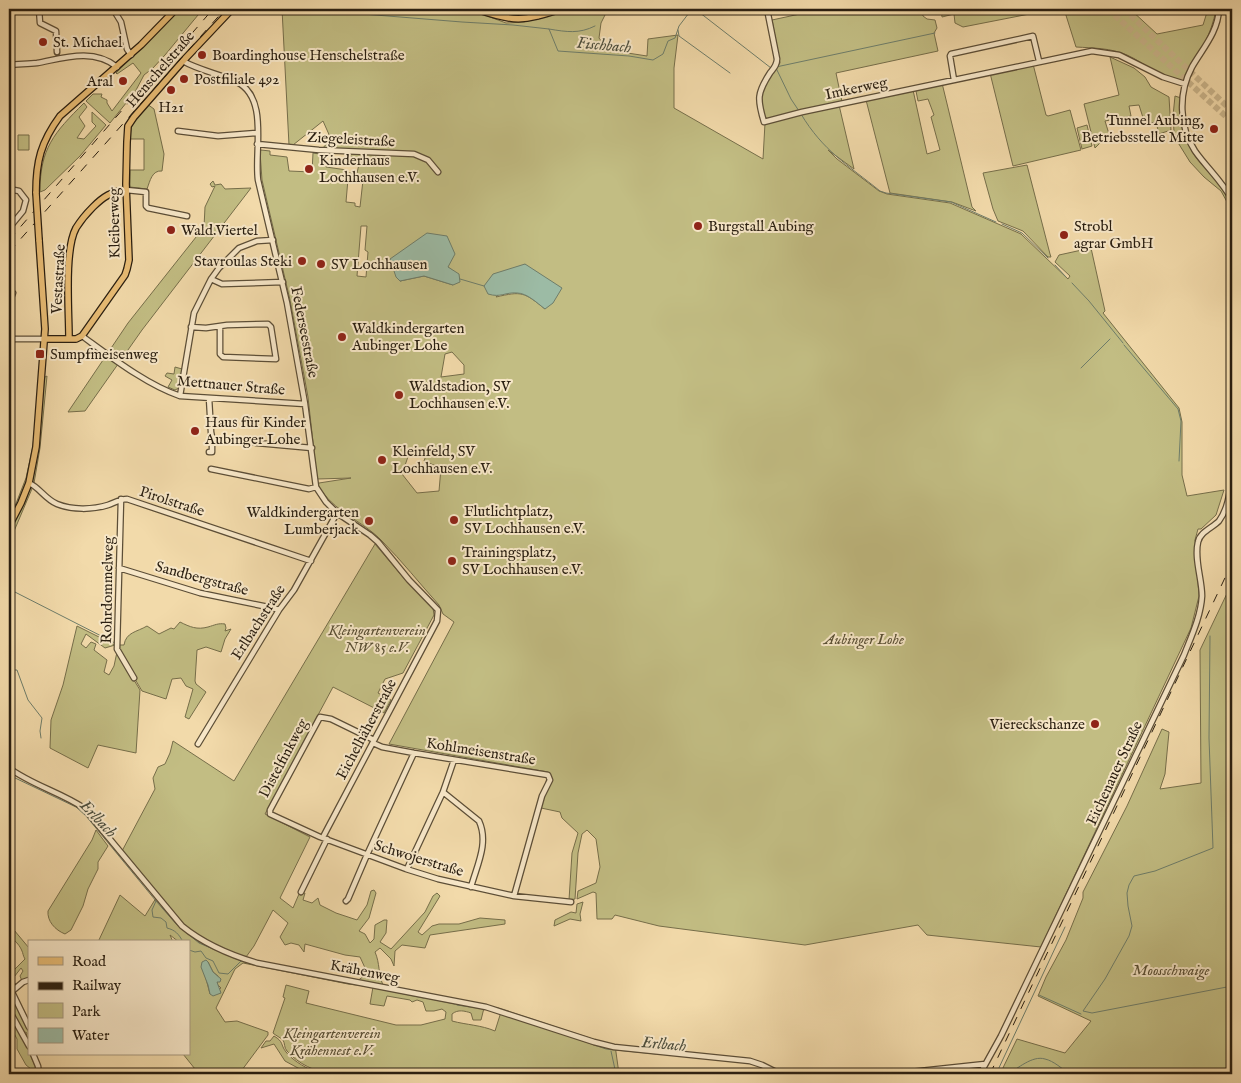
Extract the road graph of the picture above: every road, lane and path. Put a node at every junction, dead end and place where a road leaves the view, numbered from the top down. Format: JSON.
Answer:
{"nodes":[{"id":1,"x":39,"y":9,"type":"edge"},
{"id":2,"x":113,"y":9,"type":"edge"},
{"id":3,"x":176,"y":9,"type":"edge"},
{"id":4,"x":232,"y":9,"type":"edge"},
{"id":5,"x":476,"y":9,"type":"edge"},
{"id":6,"x":536,"y":9,"type":"edge"},
{"id":7,"x":562,"y":9,"type":"edge"},
{"id":8,"x":767,"y":9,"type":"edge"},
{"id":9,"x":1219,"y":9,"type":"edge"},
{"id":10,"x":538,"y":16,"type":"junction"},
{"id":11,"x":57,"y":52,"type":"dead end"},
{"id":12,"x":131,"y":55,"type":"junction"},
{"id":13,"x":183,"y":61,"type":"junction"},
{"id":14,"x":1039,"y":61,"type":"junction"},
{"id":15,"x":9,"y":65,"type":"edge"},
{"id":16,"x":118,"y":67,"type":"junction"},
{"id":17,"x":954,"y":80,"type":"junction"},
{"id":18,"x":1185,"y":84,"type":"junction"},
{"id":19,"x":128,"y":126,"type":"joint"},
{"id":20,"x":178,"y":130,"type":"dead end"},
{"id":21,"x":257,"y":133,"type":"junction"},
{"id":22,"x":257,"y":144,"type":"junction"},
{"id":23,"x":438,"y":172,"type":"dead end"},
{"id":24,"x":9,"y":189,"type":"edge"},
{"id":25,"x":126,"y":190,"type":"junction"},
{"id":26,"x":1232,"y":200,"type":"edge"},
{"id":27,"x":187,"y":216,"type":"dead end"},
{"id":28,"x":9,"y":228,"type":"edge"},
{"id":29,"x":272,"y":240,"type":"junction"},
{"id":30,"x":211,"y":279,"type":"junction"},
{"id":31,"x":282,"y":282,"type":"junction"},
{"id":32,"x":13,"y":293,"type":"dead end"},
{"id":33,"x":9,"y":303,"type":"edge"},
{"id":34,"x":220,"y":327,"type":"junction"},
{"id":35,"x":191,"y":328,"type":"junction"},
{"id":36,"x":82,"y":336,"type":"junction"},
{"id":37,"x":44,"y":339,"type":"junction"},
{"id":38,"x":69,"y":339,"type":"junction"},
{"id":39,"x":9,"y":340,"type":"edge"},
{"id":40,"x":180,"y":396,"type":"junction"},
{"id":41,"x":209,"y":398,"type":"junction"},
{"id":42,"x":305,"y":404,"type":"junction"},
{"id":43,"x":212,"y":437,"type":"junction"},
{"id":44,"x":312,"y":448,"type":"junction"},
{"id":45,"x":209,"y":452,"type":"dead end"},
{"id":46,"x":211,"y":469,"type":"dead end"},
{"id":47,"x":1232,"y":477,"type":"edge"},
{"id":48,"x":28,"y":483,"type":"junction"},
{"id":49,"x":316,"y":487,"type":"junction"},
{"id":50,"x":122,"y":499,"type":"junction"},
{"id":51,"x":337,"y":513,"type":"junction"},
{"id":52,"x":9,"y":526,"type":"edge"},
{"id":53,"x":311,"y":561,"type":"junction"},
{"id":54,"x":119,"y":568,"type":"junction"},
{"id":55,"x":278,"y":610,"type":"junction"},
{"id":56,"x":134,"y":678,"type":"dead end"},
{"id":57,"x":320,"y":717,"type":"joint"},
{"id":58,"x":373,"y":741,"type":"junction"},
{"id":59,"x":198,"y":744,"type":"dead end"},
{"id":60,"x":414,"y":753,"type":"junction"},
{"id":61,"x":454,"y":760,"type":"junction"},
{"id":62,"x":9,"y":768,"type":"edge"},
{"id":63,"x":443,"y":792,"type":"junction"},
{"id":64,"x":270,"y":811,"type":"joint"},
{"id":65,"x":325,"y":838,"type":"junction"},
{"id":66,"x":367,"y":855,"type":"junction"},
{"id":67,"x":406,"y":869,"type":"junction"},
{"id":68,"x":471,"y":887,"type":"junction"},
{"id":69,"x":301,"y":892,"type":"dead end"},
{"id":70,"x":514,"y":896,"type":"junction"},
{"id":71,"x":346,"y":901,"type":"dead end"},
{"id":72,"x":571,"y":902,"type":"dead end"},
{"id":73,"x":28,"y":980,"type":"edge"},
{"id":74,"x":10,"y":993,"type":"edge"},
{"id":75,"x":9,"y":1010,"type":"edge"},
{"id":76,"x":28,"y":1025,"type":"edge"},
{"id":77,"x":28,"y":1044,"type":"edge"},
{"id":78,"x":34,"y":1056,"type":"edge"},
{"id":79,"x":985,"y":1064,"type":"junction"},
{"id":80,"x":9,"y":1070,"type":"edge"},
{"id":81,"x":13,"y":1074,"type":"edge"},
{"id":82,"x":39,"y":1074,"type":"edge"},
{"id":83,"x":780,"y":1074,"type":"edge"},
{"id":84,"x":892,"y":1074,"type":"edge"},
{"id":85,"x":980,"y":1074,"type":"edge"}],
"edges":[{"from":1,"to":11,"type":"street"},
{"from":2,"to":12,"type":"street"},
{"from":3,"to":12,"type":"main road"},
{"from":4,"to":13,"type":"main road","name":"Henschelstraße"},
{"from":5,"to":10,"type":"main road"},
{"from":6,"to":10,"type":"street"},
{"from":7,"to":10,"type":"main road"},
{"from":8,"to":17,"type":"street","name":"Imkerweg"},
{"from":9,"to":18,"type":"street"},
{"from":12,"to":16,"type":"main road"},
{"from":13,"to":19,"type":"main road","name":"Henschelstraße"},
{"from":13,"to":21,"type":"street","name":"Federseestraße"},
{"from":14,"to":17,"type":"street","name":"Imkerweg"},
{"from":14,"to":17,"type":"street"},
{"from":14,"to":18,"type":"street","name":"Imkerweg"},
{"from":15,"to":16,"type":"street"},
{"from":16,"to":37,"type":"main road","bridge":true},
{"from":18,"to":26,"type":"street"},
{"from":19,"to":25,"type":"main road","name":"Kleiberweg"},
{"from":20,"to":21,"type":"street"},
{"from":21,"to":22,"type":"street","name":"Federseestraße"},
{"from":22,"to":23,"type":"street","name":"Ziegeleistraße"},
{"from":22,"to":29,"type":"street","name":"Federseestraße"},
{"from":24,"to":28,"type":"street"},
{"from":25,"to":27,"type":"street"},
{"from":25,"to":36,"type":"main road","name":"Kleiberweg"},
{"from":25,"to":38,"type":"main road","name":"Vestastraße"},
{"from":29,"to":30,"type":"street"},
{"from":29,"to":31,"type":"street","name":"Federseestraße"},
{"from":30,"to":31,"type":"street"},
{"from":30,"to":35,"type":"street"},
{"from":31,"to":42,"type":"street","name":"Federseestraße"},
{"from":32,"to":33,"type":"street"},
{"from":34,"to":34,"type":"street"},
{"from":34,"to":35,"type":"street"},
{"from":35,"to":40,"type":"street"},
{"from":36,"to":38,"type":"main road"},
{"from":36,"to":40,"type":"street","name":"Mettnauer Straße"},
{"from":37,"to":38,"type":"main road"},
{"from":37,"to":39,"type":"street"},
{"from":37,"to":48,"type":"main road"},
{"from":40,"to":41,"type":"street","name":"Mettnauer Straße"},
{"from":41,"to":42,"type":"street","name":"Mettnauer Straße"},
{"from":41,"to":43,"type":"street"},
{"from":42,"to":44,"type":"street","name":"Federseestraße"},
{"from":43,"to":44,"type":"street"},
{"from":43,"to":45,"type":"street"},
{"from":44,"to":49,"type":"street","name":"Federseestraße"},
{"from":46,"to":49,"type":"street"},
{"from":47,"to":79,"type":"street","name":"Eichenauer Straße"},
{"from":48,"to":50,"type":"street","name":"Pirolstraße"},
{"from":48,"to":52,"type":"main road"},
{"from":49,"to":51,"type":"street"},
{"from":50,"to":53,"type":"street","name":"Pirolstraße"},
{"from":50,"to":54,"type":"street","name":"Rohrdommelweg"},
{"from":51,"to":53,"type":"street","name":"Erlbachstraße"},
{"from":51,"to":58,"type":"street","name":"Eichelhäherstraße"},
{"from":53,"to":55,"type":"street","name":"Erlbachstraße"},
{"from":54,"to":55,"type":"street","name":"Sandbergstraße"},
{"from":54,"to":56,"type":"street","name":"Rohrdommelweg"},
{"from":55,"to":59,"type":"street","name":"Erlbachstraße"},
{"from":57,"to":58,"type":"street","name":"Kohlmeisenstraße"},
{"from":57,"to":64,"type":"street","name":"Distelfinkweg"},
{"from":58,"to":60,"type":"street","name":"Kohlmeisenstraße"},
{"from":58,"to":65,"type":"street","name":"Eichelhäherstraße"},
{"from":60,"to":61,"type":"street","name":"Kohlmeisenstraße"},
{"from":60,"to":66,"type":"street"},
{"from":61,"to":63,"type":"street"},
{"from":61,"to":70,"type":"street","name":"Kohlmeisenstraße"},
{"from":62,"to":83,"type":"street","name":"Krähenweg"},
{"from":63,"to":67,"type":"street"},
{"from":63,"to":68,"type":"street"},
{"from":64,"to":65,"type":"street","name":"Schwojerstraße"},
{"from":65,"to":66,"type":"street","name":"Schwojerstraße"},
{"from":65,"to":69,"type":"street","name":"Eichelhäherstraße"},
{"from":66,"to":67,"type":"street","name":"Schwojerstraße"},
{"from":66,"to":71,"type":"street"},
{"from":67,"to":68,"type":"street","name":"Schwojerstraße"},
{"from":68,"to":70,"type":"street","name":"Schwojerstraße"},
{"from":70,"to":72,"type":"street","name":"Schwojerstraße"},
{"from":73,"to":74,"type":"street"},
{"from":74,"to":76,"type":"street"},
{"from":75,"to":77,"type":"street"},
{"from":78,"to":82,"type":"street"},
{"from":79,"to":84,"type":"street"},
{"from":79,"to":85,"type":"street","name":"Eichenauer Straße"},
{"from":80,"to":81,"type":"street"}]}
